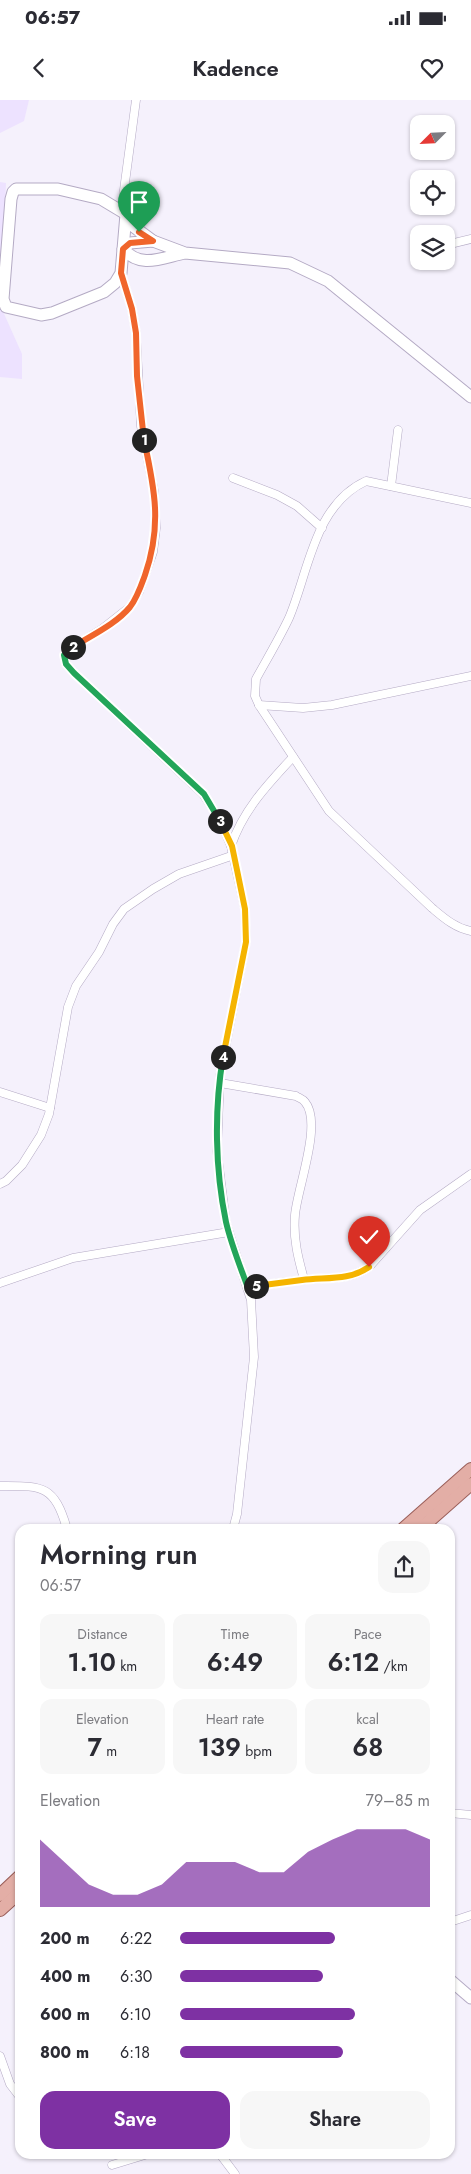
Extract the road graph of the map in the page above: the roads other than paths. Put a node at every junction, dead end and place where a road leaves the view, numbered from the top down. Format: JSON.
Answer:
{"nodes":[{"id":1,"x":136,"y":100,"type":"edge"},
{"id":2,"x":126,"y":214,"type":"junction"},
{"id":3,"x":471,"y":239,"type":"edge"},
{"id":4,"x":153,"y":241,"type":"junction"},
{"id":5,"x":455,"y":243,"type":"edge"},
{"id":6,"x":123,"y":249,"type":"junction"},
{"id":7,"x":184,"y":254,"type":"junction"},
{"id":8,"x":153,"y":261,"type":"junction"},
{"id":9,"x":121,"y":273,"type":"junction"},
{"id":10,"x":471,"y":397,"type":"edge"},
{"id":11,"x":398,"y":430,"type":"dead end"},
{"id":12,"x":233,"y":478,"type":"dead end"},
{"id":13,"x":391,"y":486,"type":"junction"},
{"id":14,"x":471,"y":502,"type":"edge"},
{"id":15,"x":322,"y":528,"type":"junction"},
{"id":16,"x":471,"y":676,"type":"edge"},
{"id":17,"x":259,"y":705,"type":"junction"},
{"id":18,"x":293,"y":757,"type":"junction"},
{"id":19,"x":232,"y":846,"type":"junction"},
{"id":20,"x":234,"y":855,"type":"junction"},
{"id":21,"x":471,"y":931,"type":"edge"},
{"id":22,"x":220,"y":1083,"type":"junction"},
{"id":23,"x":0,"y":1092,"type":"edge"},
{"id":24,"x":50,"y":1108,"type":"junction"},
{"id":25,"x":471,"y":1174,"type":"edge"},
{"id":26,"x":0,"y":1184,"type":"edge"},
{"id":27,"x":229,"y":1232,"type":"junction"},
{"id":28,"x":304,"y":1279,"type":"junction"},
{"id":29,"x":0,"y":1283,"type":"edge"},
{"id":30,"x":248,"y":1288,"type":"junction"},
{"id":31,"x":471,"y":1469,"type":"edge"},
{"id":32,"x":471,"y":1484,"type":"edge"},
{"id":33,"x":0,"y":1486,"type":"edge"},
{"id":34,"x":65,"y":1524,"type":"edge"},
{"id":35,"x":234,"y":1524,"type":"edge"},
{"id":36,"x":409,"y":1524,"type":"edge"},
{"id":37,"x":426,"y":1524,"type":"edge"},
{"id":38,"x":455,"y":1813,"type":"edge"},
{"id":39,"x":471,"y":1815,"type":"edge"},
{"id":40,"x":15,"y":1881,"type":"edge"},
{"id":41,"x":0,"y":1895,"type":"edge"},
{"id":42,"x":15,"y":1896,"type":"edge"},
{"id":43,"x":0,"y":1910,"type":"edge"},
{"id":44,"x":471,"y":1915,"type":"edge"},
{"id":45,"x":455,"y":1920,"type":"edge"},
{"id":46,"x":455,"y":1984,"type":"edge"},
{"id":47,"x":471,"y":1998,"type":"edge"},
{"id":48,"x":0,"y":2056,"type":"edge"},
{"id":49,"x":15,"y":2090,"type":"edge"},
{"id":50,"x":132,"y":2159,"type":"edge"},
{"id":51,"x":224,"y":2159,"type":"edge"},
{"id":52,"x":112,"y":2165,"type":"dead end"},
{"id":53,"x":234,"y":2174,"type":"edge"}],
"edges":[{"from":1,"to":2,"type":"street"},
{"from":2,"to":4,"type":"street"},
{"from":2,"to":6,"type":"street"},
{"from":2,"to":9,"type":"street"},
{"from":3,"to":5,"type":"street"},
{"from":4,"to":6,"type":"street"},
{"from":4,"to":7,"type":"street"},
{"from":6,"to":8,"type":"street"},
{"from":6,"to":9,"type":"street"},
{"from":7,"to":8,"type":"street"},
{"from":7,"to":10,"type":"street"},
{"from":8,"to":9,"type":"street"},
{"from":9,"to":19,"type":"street"},
{"from":11,"to":13,"type":"street"},
{"from":12,"to":15,"type":"street"},
{"from":13,"to":14,"type":"street"},
{"from":13,"to":15,"type":"street"},
{"from":15,"to":17,"type":"street"},
{"from":16,"to":17,"type":"street"},
{"from":17,"to":18,"type":"street"},
{"from":18,"to":19,"type":"street"},
{"from":18,"to":21,"type":"street"},
{"from":19,"to":20,"type":"street"},
{"from":20,"to":22,"type":"street"},
{"from":20,"to":24,"type":"street"},
{"from":22,"to":27,"type":"street"},
{"from":22,"to":28,"type":"street"},
{"from":23,"to":24,"type":"street"},
{"from":24,"to":26,"type":"street"},
{"from":25,"to":28,"type":"street"},
{"from":27,"to":29,"type":"street"},
{"from":27,"to":30,"type":"street"},
{"from":28,"to":30,"type":"street"},
{"from":30,"to":35,"type":"street"},
{"from":31,"to":36,"type":"main road"},
{"from":32,"to":37,"type":"main road"},
{"from":33,"to":34,"type":"street"},
{"from":38,"to":39,"type":"street"},
{"from":40,"to":41,"type":"main road"},
{"from":42,"to":43,"type":"main road"},
{"from":44,"to":45,"type":"street"},
{"from":46,"to":47,"type":"street"},
{"from":48,"to":49,"type":"street"},
{"from":50,"to":52,"type":"street"},
{"from":51,"to":53,"type":"street"}]}
